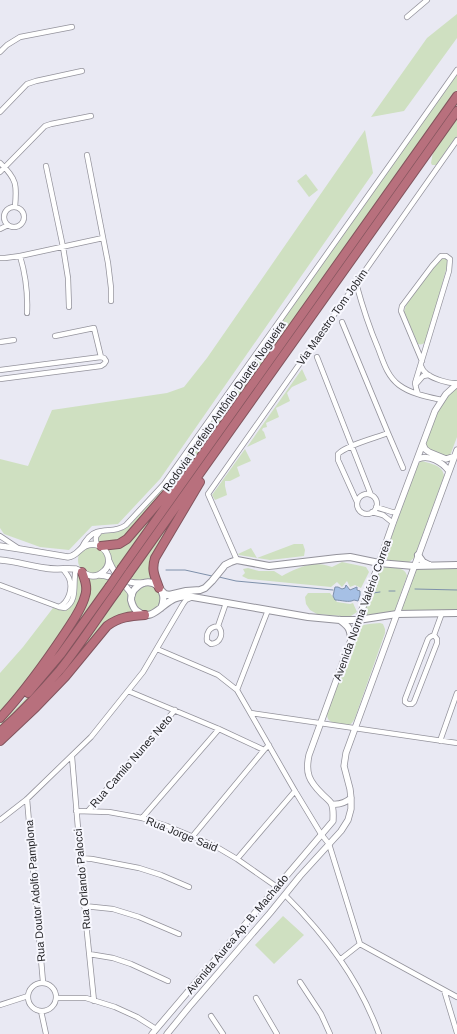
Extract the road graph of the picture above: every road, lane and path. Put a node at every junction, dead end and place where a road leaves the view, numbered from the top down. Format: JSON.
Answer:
{"nodes":[{"id":1,"x":423,"y":1,"type":"edge"},
{"id":2,"x":407,"y":17,"type":"dead end"},
{"id":3,"x":72,"y":27,"type":"dead end"},
{"id":4,"x":0,"y":52,"type":"edge"},
{"id":5,"x":457,"y":70,"type":"edge"},
{"id":6,"x":82,"y":71,"type":"dead end"},
{"id":7,"x":457,"y":96,"type":"edge"},
{"id":8,"x":457,"y":111,"type":"edge"},
{"id":9,"x":0,"y":112,"type":"edge"},
{"id":10,"x":91,"y":116,"type":"dead end"},
{"id":11,"x":456,"y":144,"type":"edge"},
{"id":12,"x":87,"y":155,"type":"dead end"},
{"id":13,"x":0,"y":163,"type":"edge"},
{"id":14,"x":46,"y":166,"type":"dead end"},
{"id":15,"x":4,"y":167,"type":"junction"},
{"id":16,"x":0,"y":172,"type":"edge"},
{"id":17,"x":15,"y":207,"type":"junction"},
{"id":18,"x":8,"y":224,"type":"junction"},
{"id":19,"x":0,"y":229,"type":"edge"},
{"id":20,"x":103,"y":238,"type":"junction"},
{"id":21,"x":63,"y":247,"type":"junction"},
{"id":22,"x":20,"y":256,"type":"junction"},
{"id":23,"x":0,"y":258,"type":"edge"},
{"id":24,"x":356,"y":283,"type":"junction"},
{"id":25,"x":111,"y":301,"type":"dead end"},
{"id":26,"x":70,"y":307,"type":"dead end"},
{"id":27,"x":27,"y":313,"type":"dead end"},
{"id":28,"x":342,"y":322,"type":"dead end"},
{"id":29,"x":55,"y":336,"type":"dead end"},
{"id":30,"x":14,"y":340,"type":"dead end"},
{"id":31,"x":0,"y":342,"type":"edge"},
{"id":32,"x":416,"y":345,"type":"junction"},
{"id":33,"x":427,"y":345,"type":"junction"},
{"id":34,"x":100,"y":357,"type":"junction"},
{"id":35,"x":317,"y":358,"type":"dead end"},
{"id":36,"x":422,"y":361,"type":"junction"},
{"id":37,"x":51,"y":364,"type":"junction"},
{"id":38,"x":421,"y":366,"type":"junction"},
{"id":39,"x":0,"y":370,"type":"edge"},
{"id":40,"x":52,"y":372,"type":"junction"},
{"id":41,"x":429,"y":375,"type":"junction"},
{"id":42,"x":0,"y":379,"type":"edge"},
{"id":43,"x":457,"y":383,"type":"edge"},
{"id":44,"x":415,"y":385,"type":"junction"},
{"id":45,"x":404,"y":388,"type":"junction"},
{"id":46,"x":418,"y":394,"type":"junction"},
{"id":47,"x":442,"y":400,"type":"junction"},
{"id":48,"x":230,"y":423,"type":"junction"},
{"id":49,"x":388,"y":433,"type":"junction"},
{"id":50,"x":423,"y":444,"type":"junction"},
{"id":51,"x":352,"y":446,"type":"junction"},
{"id":52,"x":456,"y":453,"type":"edge"},
{"id":53,"x":418,"y":459,"type":"junction"},
{"id":54,"x":403,"y":468,"type":"dead end"},
{"id":55,"x":449,"y":471,"type":"junction"},
{"id":56,"x":371,"y":495,"type":"junction"},
{"id":57,"x":357,"y":502,"type":"junction"},
{"id":58,"x":376,"y":507,"type":"junction"},
{"id":59,"x":372,"y":512,"type":"junction"},
{"id":60,"x":397,"y":512,"type":"junction"},
{"id":61,"x":393,"y":523,"type":"junction"},
{"id":62,"x":101,"y":532,"type":"junction"},
{"id":63,"x":0,"y":536,"type":"edge"},
{"id":64,"x":99,"y":545,"type":"junction"},
{"id":65,"x":0,"y":546,"type":"edge"},
{"id":66,"x":20,"y":548,"type":"junction"},
{"id":67,"x":80,"y":550,"type":"junction"},
{"id":68,"x":418,"y":555,"type":"junction"},
{"id":69,"x":0,"y":560,"type":"edge"},
{"id":70,"x":237,"y":560,"type":"junction"},
{"id":71,"x":109,"y":561,"type":"junction"},
{"id":72,"x":379,"y":563,"type":"junction"},
{"id":73,"x":457,"y":565,"type":"edge"},
{"id":74,"x":414,"y":566,"type":"junction"},
{"id":75,"x":430,"y":566,"type":"junction"},
{"id":76,"x":63,"y":569,"type":"junction"},
{"id":77,"x":79,"y":571,"type":"junction"},
{"id":78,"x":99,"y":575,"type":"junction"},
{"id":79,"x":144,"y":583,"type":"junction"},
{"id":80,"x":0,"y":585,"type":"edge"},
{"id":81,"x":161,"y":590,"type":"junction"},
{"id":82,"x":132,"y":595,"type":"junction"},
{"id":83,"x":192,"y":596,"type":"junction"},
{"id":84,"x":226,"y":603,"type":"junction"},
{"id":85,"x":59,"y":607,"type":"junction"},
{"id":86,"x":161,"y":608,"type":"junction"},
{"id":87,"x":268,"y":610,"type":"junction"},
{"id":88,"x":442,"y":613,"type":"junction"},
{"id":89,"x":457,"y":613,"type":"edge"},
{"id":90,"x":397,"y":614,"type":"junction"},
{"id":91,"x":145,"y":615,"type":"junction"},
{"id":92,"x":340,"y":620,"type":"junction"},
{"id":93,"x":358,"y":620,"type":"junction"},
{"id":94,"x":218,"y":626,"type":"dead end"},
{"id":95,"x":434,"y":635,"type":"junction"},
{"id":96,"x":351,"y":638,"type":"junction"},
{"id":97,"x":157,"y":649,"type":"junction"},
{"id":98,"x":237,"y":690,"type":"junction"},
{"id":99,"x":128,"y":691,"type":"junction"},
{"id":100,"x":457,"y":692,"type":"edge"},
{"id":101,"x":175,"y":710,"type":"junction"},
{"id":102,"x":251,"y":713,"type":"junction"},
{"id":103,"x":0,"y":720,"type":"edge"},
{"id":104,"x":320,"y":723,"type":"junction"},
{"id":105,"x":356,"y":727,"type":"junction"},
{"id":106,"x":219,"y":729,"type":"junction"},
{"id":107,"x":0,"y":732,"type":"edge"},
{"id":108,"x":0,"y":741,"type":"edge"},
{"id":109,"x":440,"y":741,"type":"junction"},
{"id":110,"x":457,"y":743,"type":"edge"},
{"id":111,"x":269,"y":745,"type":"junction"},
{"id":112,"x":264,"y":750,"type":"junction"},
{"id":113,"x":72,"y":757,"type":"junction"},
{"id":114,"x":295,"y":791,"type":"junction"},
{"id":115,"x":351,"y":798,"type":"junction"},
{"id":116,"x":27,"y":799,"type":"junction"},
{"id":117,"x":332,"y":804,"type":"junction"},
{"id":118,"x":76,"y":811,"type":"junction"},
{"id":119,"x":88,"y":811,"type":"junction"},
{"id":120,"x":142,"y":818,"type":"junction"},
{"id":121,"x":0,"y":820,"type":"edge"},
{"id":122,"x":321,"y":834,"type":"junction"},
{"id":123,"x":192,"y":837,"type":"junction"},
{"id":124,"x":329,"y":844,"type":"junction"},
{"id":125,"x":80,"y":858,"type":"junction"},
{"id":126,"x":237,"y":859,"type":"junction"},
{"id":127,"x":292,"y":869,"type":"junction"},
{"id":128,"x":300,"y":876,"type":"junction"},
{"id":129,"x":277,"y":887,"type":"junction"},
{"id":130,"x":189,"y":888,"type":"dead end"},
{"id":131,"x":285,"y":895,"type":"junction"},
{"id":132,"x":261,"y":905,"type":"junction"},
{"id":133,"x":84,"y":906,"type":"junction"},
{"id":134,"x":270,"y":912,"type":"junction"},
{"id":135,"x":179,"y":934,"type":"dead end"},
{"id":136,"x":360,"y":944,"type":"junction"},
{"id":137,"x":89,"y":954,"type":"junction"},
{"id":138,"x":340,"y":959,"type":"junction"},
{"id":139,"x":168,"y":981,"type":"dead end"},
{"id":140,"x":44,"y":982,"type":"junction"},
{"id":141,"x":300,"y":982,"type":"dead end"},
{"id":142,"x":444,"y":990,"type":"junction"},
{"id":143,"x":449,"y":992,"type":"junction"},
{"id":144,"x":28,"y":996,"type":"junction"},
{"id":145,"x":457,"y":997,"type":"edge"},
{"id":146,"x":57,"y":998,"type":"junction"},
{"id":147,"x":256,"y":998,"type":"dead end"},
{"id":148,"x":446,"y":998,"type":"junction"},
{"id":149,"x":94,"y":1000,"type":"junction"},
{"id":150,"x":181,"y":1000,"type":"junction"},
{"id":151,"x":0,"y":1005,"type":"edge"},
{"id":152,"x":189,"y":1007,"type":"junction"},
{"id":153,"x":42,"y":1011,"type":"junction"},
{"id":154,"x":211,"y":1016,"type":"dead end"},
{"id":155,"x":154,"y":1032,"type":"edge"},
{"id":156,"x":457,"y":1033,"type":"edge"},
{"id":157,"x":46,"y":1034,"type":"edge"},
{"id":158,"x":167,"y":1034,"type":"edge"},
{"id":159,"x":222,"y":1034,"type":"edge"},
{"id":160,"x":277,"y":1034,"type":"edge"},
{"id":161,"x":330,"y":1034,"type":"edge"},
{"id":162,"x":379,"y":1034,"type":"edge"}],
"edges":[{"from":1,"to":2,"type":"street"},
{"from":3,"to":4,"type":"street"},
{"from":5,"to":62,"type":"street"},
{"from":6,"to":9,"type":"street"},
{"from":7,"to":48,"type":"highway","name":"Rodovia Prefeito Antônio Duarte Nogueira"},
{"from":8,"to":48,"type":"highway","name":"Rodovia Prefeito Antônio Duarte Nogueira"},
{"from":10,"to":15,"type":"street"},
{"from":11,"to":24,"type":"street","name":"Via Maestro Tom Jobim"},
{"from":12,"to":20,"type":"street"},
{"from":13,"to":15,"type":"street"},
{"from":14,"to":21,"type":"street"},
{"from":15,"to":16,"type":"street"},
{"from":15,"to":17,"type":"street"},
{"from":17,"to":18,"type":"street"},
{"from":17,"to":18,"type":"street"},
{"from":18,"to":19,"type":"street"},
{"from":20,"to":21,"type":"street"},
{"from":20,"to":25,"type":"street"},
{"from":21,"to":22,"type":"street"},
{"from":21,"to":26,"type":"street"},
{"from":22,"to":23,"type":"street"},
{"from":22,"to":27,"type":"street"},
{"from":24,"to":45,"type":"street"},
{"from":24,"to":70,"type":"street","name":"Via Maestro Tom Jobim"},
{"from":28,"to":49,"type":"street"},
{"from":29,"to":34,"type":"street"},
{"from":30,"to":31,"type":"street"},
{"from":32,"to":33,"type":"street"},
{"from":32,"to":33,"type":"street"},
{"from":32,"to":36,"type":"street"},
{"from":33,"to":36,"type":"street"},
{"from":34,"to":37,"type":"street"},
{"from":34,"to":40,"type":"street"},
{"from":35,"to":51,"type":"street"},
{"from":36,"to":38,"type":"street"},
{"from":37,"to":39,"type":"street"},
{"from":37,"to":40,"type":"street"},
{"from":38,"to":41,"type":"street"},
{"from":38,"to":44,"type":"street"},
{"from":40,"to":42,"type":"street"},
{"from":41,"to":43,"type":"street"},
{"from":41,"to":44,"type":"street"},
{"from":43,"to":47,"type":"street","name":"Avenida Norma Valério Correa"},
{"from":44,"to":45,"type":"street"},
{"from":44,"to":46,"type":"street"},
{"from":45,"to":46,"type":"street"},
{"from":46,"to":47,"type":"street"},
{"from":47,"to":50,"type":"street","name":"Avenida Norma Valério Correa"},
{"from":48,"to":64,"type":"highway"},
{"from":48,"to":81,"type":"highway"},
{"from":48,"to":103,"type":"highway","name":"Rodovia Prefeito Antônio Duarte Nogueira","bridge":true},
{"from":48,"to":107,"type":"highway","name":"Rodovia Prefeito Antônio Duarte Nogueira","bridge":true},
{"from":49,"to":51,"type":"street"},
{"from":49,"to":54,"type":"street"},
{"from":50,"to":52,"type":"street"},
{"from":50,"to":53,"type":"street","name":"Avenida Norma Valério Correa"},
{"from":51,"to":56,"type":"street"},
{"from":51,"to":57,"type":"street"},
{"from":52,"to":55,"type":"street"},
{"from":53,"to":55,"type":"street"},
{"from":53,"to":60,"type":"street","name":"Avenida Norma Valério Correa"},
{"from":55,"to":68,"type":"street"},
{"from":56,"to":57,"type":"street"},
{"from":56,"to":58,"type":"street"},
{"from":57,"to":59,"type":"street"},
{"from":58,"to":59,"type":"street"},
{"from":58,"to":60,"type":"street"},
{"from":59,"to":61,"type":"street"},
{"from":60,"to":61,"type":"street","name":"Avenida Norma Valério Correa"},
{"from":61,"to":72,"type":"street","name":"Avenida Norma Valério Correa"},
{"from":62,"to":64,"type":"street"},
{"from":62,"to":67,"type":"street"},
{"from":63,"to":66,"type":"street"},
{"from":64,"to":67,"type":"street"},
{"from":64,"to":71,"type":"street"},
{"from":65,"to":66,"type":"street"},
{"from":66,"to":67,"type":"street"},
{"from":68,"to":74,"type":"street"},
{"from":68,"to":75,"type":"main road"},
{"from":69,"to":76,"type":"street"},
{"from":70,"to":72,"type":"main road"},
{"from":70,"to":81,"type":"main road"},
{"from":71,"to":78,"type":"street"},
{"from":71,"to":79,"type":"street"},
{"from":72,"to":74,"type":"main road"},
{"from":72,"to":93,"type":"street","name":"Avenida Norma Valério Correa"},
{"from":73,"to":75,"type":"main road"},
{"from":74,"to":75,"type":"main road"},
{"from":74,"to":90,"type":"street"},
{"from":76,"to":77,"type":"street"},
{"from":76,"to":85,"type":"street"},
{"from":77,"to":78,"type":"street"},
{"from":77,"to":85,"type":"street"},
{"from":77,"to":103,"type":"highway"},
{"from":78,"to":82,"type":"street"},
{"from":79,"to":81,"type":"main road"},
{"from":79,"to":82,"type":"main road"},
{"from":80,"to":85,"type":"street"},
{"from":81,"to":86,"type":"main road"},
{"from":82,"to":91,"type":"main road"},
{"from":83,"to":84,"type":"main road"},
{"from":83,"to":86,"type":"main road"},
{"from":83,"to":97,"type":"street"},
{"from":84,"to":87,"type":"main road"},
{"from":84,"to":94,"type":"street"},
{"from":86,"to":91,"type":"main road"},
{"from":87,"to":92,"type":"main road"},
{"from":87,"to":98,"type":"street"},
{"from":88,"to":89,"type":"main road"},
{"from":88,"to":90,"type":"main road"},
{"from":88,"to":95,"type":"street"},
{"from":90,"to":93,"type":"main road"},
{"from":90,"to":105,"type":"street"},
{"from":91,"to":108,"type":"highway"},
{"from":92,"to":93,"type":"main road"},
{"from":92,"to":96,"type":"main road"},
{"from":93,"to":96,"type":"street","name":"Avenida Norma Valério Correa"},
{"from":95,"to":95,"type":"street"},
{"from":96,"to":104,"type":"street","name":"Avenida Norma Valério Correa"},
{"from":97,"to":98,"type":"street"},
{"from":97,"to":99,"type":"street"},
{"from":98,"to":102,"type":"street"},
{"from":99,"to":101,"type":"street"},
{"from":99,"to":113,"type":"street"},
{"from":100,"to":109,"type":"street"},
{"from":101,"to":106,"type":"street"},
{"from":101,"to":119,"type":"street","name":"Rua Camilo Nunes Neto"},
{"from":102,"to":104,"type":"street"},
{"from":102,"to":111,"type":"street"},
{"from":104,"to":105,"type":"street"},
{"from":104,"to":117,"type":"street","name":"Avenida Norma Valério Correa"},
{"from":105,"to":109,"type":"street"},
{"from":105,"to":115,"type":"street"},
{"from":106,"to":112,"type":"street"},
{"from":106,"to":120,"type":"street"},
{"from":109,"to":110,"type":"street"},
{"from":111,"to":112,"type":"street"},
{"from":111,"to":114,"type":"street"},
{"from":112,"to":123,"type":"street"},
{"from":113,"to":116,"type":"street"},
{"from":113,"to":118,"type":"street","name":"Rua Orlando Palocci"},
{"from":114,"to":122,"type":"street"},
{"from":114,"to":126,"type":"street"},
{"from":115,"to":117,"type":"street"},
{"from":115,"to":124,"type":"street"},
{"from":116,"to":121,"type":"street"},
{"from":116,"to":140,"type":"street","name":"Rua Doutor Adolfo Pamplona"},
{"from":117,"to":122,"type":"street"},
{"from":118,"to":119,"type":"street","name":"Rua Jorge Said"},
{"from":118,"to":125,"type":"street","name":"Rua Orlando Palocci"},
{"from":119,"to":120,"type":"street","name":"Rua Jorge Said"},
{"from":120,"to":123,"type":"street","name":"Rua Jorge Said"},
{"from":122,"to":124,"type":"street"},
{"from":122,"to":127,"type":"street","name":"Avenida Aurea Ap. B. Machado"},
{"from":123,"to":126,"type":"street","name":"Rua Jorge Said"},
{"from":124,"to":128,"type":"street","name":"Avenida Aurea Ap. B. Machado"},
{"from":124,"to":136,"type":"street"},
{"from":125,"to":130,"type":"street"},
{"from":125,"to":133,"type":"street","name":"Rua Orlando Palocci"},
{"from":126,"to":129,"type":"street","name":"Rua Jorge Said"},
{"from":127,"to":128,"type":"street"},
{"from":127,"to":129,"type":"street","name":"Avenida Aurea Ap. B. Machado"},
{"from":128,"to":131,"type":"street","name":"Avenida Aurea Ap. B. Machado"},
{"from":129,"to":132,"type":"street","name":"Avenida Aurea Ap. B. Machado"},
{"from":131,"to":134,"type":"street","name":"Avenida Aurea Ap. B. Machado"},
{"from":131,"to":138,"type":"street"},
{"from":132,"to":134,"type":"street"},
{"from":132,"to":150,"type":"street","name":"Avenida Aurea Ap. B. Machado"},
{"from":133,"to":135,"type":"street"},
{"from":133,"to":137,"type":"street","name":"Rua Orlando Palocci"},
{"from":134,"to":152,"type":"street","name":"Avenida Aurea Ap. B. Machado"},
{"from":136,"to":138,"type":"street"},
{"from":136,"to":142,"type":"street"},
{"from":137,"to":139,"type":"street"},
{"from":137,"to":149,"type":"street","name":"Rua Orlando Palocci"},
{"from":138,"to":162,"type":"street"},
{"from":140,"to":144,"type":"street"},
{"from":140,"to":146,"type":"street"},
{"from":141,"to":161,"type":"street"},
{"from":142,"to":143,"type":"street"},
{"from":142,"to":148,"type":"street"},
{"from":143,"to":145,"type":"street"},
{"from":143,"to":148,"type":"street"},
{"from":144,"to":151,"type":"street"},
{"from":144,"to":153,"type":"street"},
{"from":146,"to":149,"type":"street"},
{"from":146,"to":153,"type":"street"},
{"from":147,"to":160,"type":"street"},
{"from":148,"to":156,"type":"street"},
{"from":149,"to":155,"type":"street"},
{"from":150,"to":152,"type":"street"},
{"from":150,"to":155,"type":"street","name":"Avenida Aurea Ap. B. Machado"},
{"from":152,"to":158,"type":"street","name":"Avenida Aurea Ap. B. Machado"},
{"from":153,"to":157,"type":"street"},
{"from":154,"to":159,"type":"street"}]}
